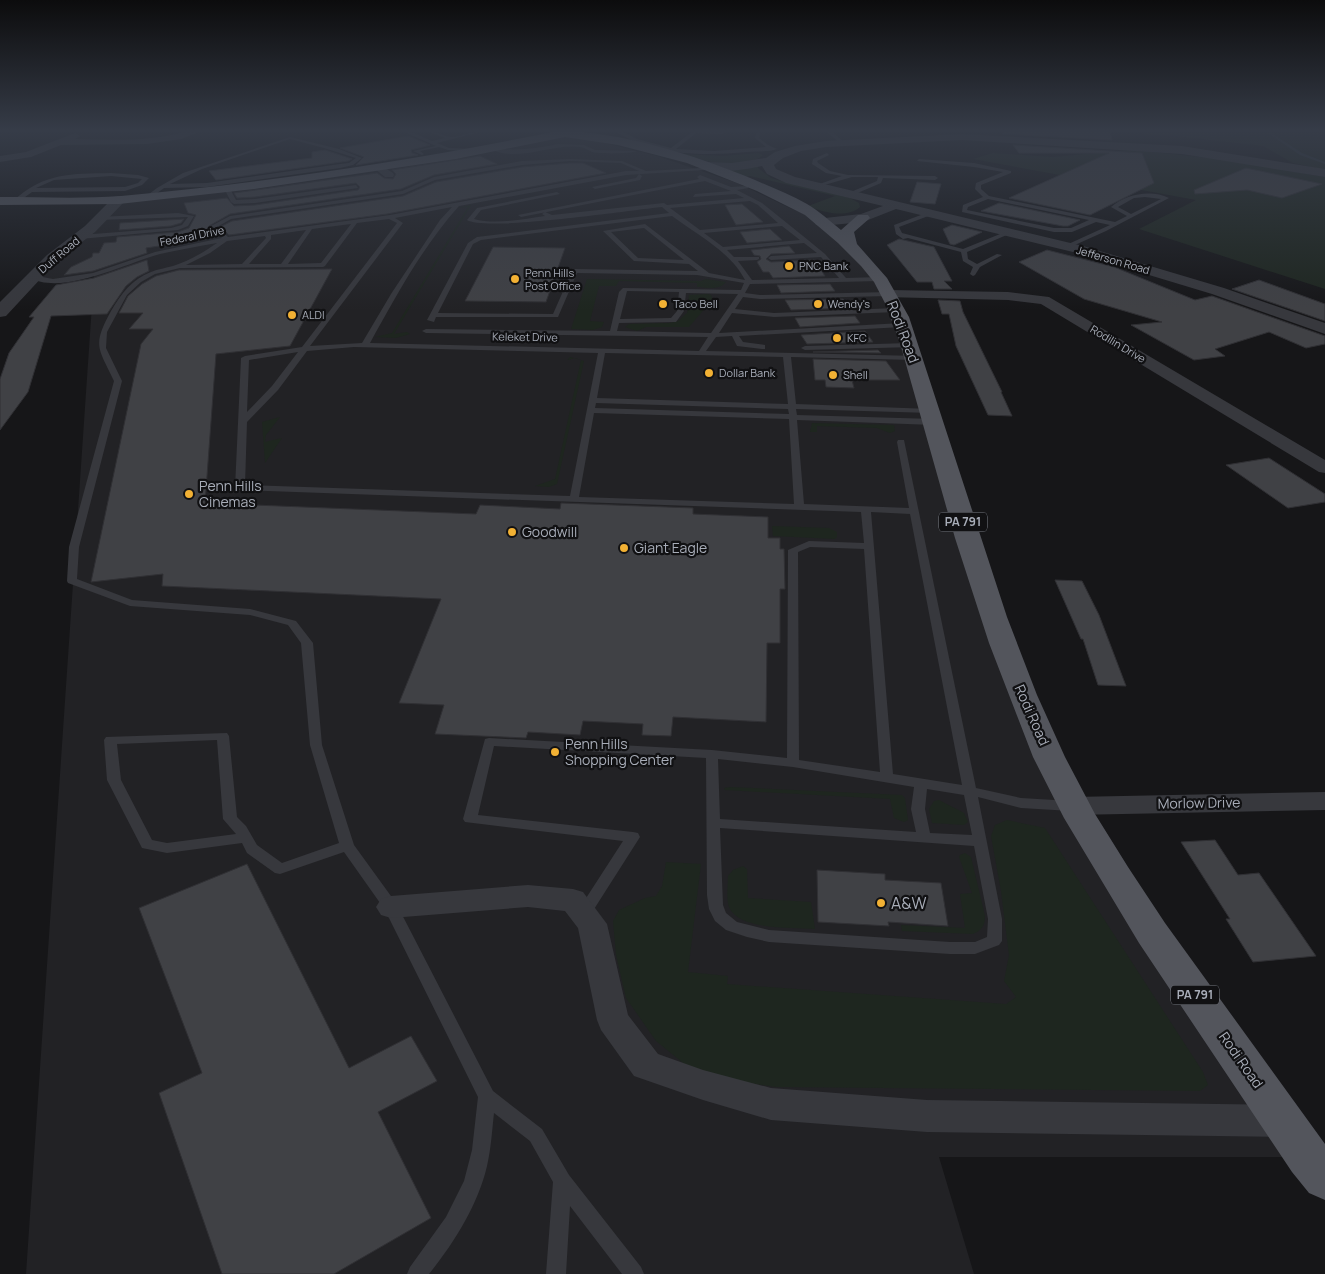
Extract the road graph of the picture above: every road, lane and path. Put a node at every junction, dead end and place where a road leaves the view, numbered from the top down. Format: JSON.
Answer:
{"nodes":[{"id":1,"x":30,"y":190,"type":"edge"},
{"id":2,"x":37,"y":190,"type":"edge"},
{"id":3,"x":128,"y":190,"type":"edge"},
{"id":4,"x":158,"y":190,"type":"edge"},
{"id":5,"x":205,"y":190,"type":"edge"},
{"id":6,"x":228,"y":190,"type":"edge"},
{"id":7,"x":331,"y":190,"type":"edge"},
{"id":8,"x":407,"y":190,"type":"edge"},
{"id":9,"x":532,"y":190,"type":"edge"},
{"id":10,"x":629,"y":190,"type":"edge"},
{"id":11,"x":738,"y":190,"type":"edge"},
{"id":12,"x":742,"y":190,"type":"edge"},
{"id":13,"x":743,"y":190,"type":"edge"},
{"id":14,"x":761,"y":190,"type":"edge"},
{"id":15,"x":830,"y":190,"type":"edge"},
{"id":16,"x":859,"y":190,"type":"edge"},
{"id":17,"x":980,"y":190,"type":"edge"},
{"id":18,"x":565,"y":192,"type":"dead end"},
{"id":19,"x":508,"y":195,"type":"junction"},
{"id":20,"x":848,"y":195,"type":"junction"},
{"id":21,"x":118,"y":196,"type":"junction"},
{"id":22,"x":148,"y":197,"type":"junction"},
{"id":23,"x":684,"y":197,"type":"dead end"},
{"id":24,"x":987,"y":197,"type":"junction"},
{"id":25,"x":752,"y":199,"type":"junction"},
{"id":26,"x":0,"y":201,"type":"edge"},
{"id":27,"x":16,"y":201,"type":"junction"},
{"id":28,"x":519,"y":201,"type":"junction"},
{"id":29,"x":665,"y":204,"type":"junction"},
{"id":30,"x":457,"y":205,"type":"junction"},
{"id":31,"x":891,"y":205,"type":"junction"},
{"id":32,"x":420,"y":211,"type":"junction"},
{"id":33,"x":539,"y":211,"type":"junction"},
{"id":34,"x":673,"y":214,"type":"junction"},
{"id":35,"x":929,"y":214,"type":"junction"},
{"id":36,"x":1131,"y":216,"type":"junction"},
{"id":37,"x":390,"y":217,"type":"junction"},
{"id":38,"x":551,"y":217,"type":"junction"},
{"id":39,"x":863,"y":218,"type":"junction"},
{"id":40,"x":100,"y":219,"type":"junction"},
{"id":41,"x":1095,"y":220,"type":"junction"},
{"id":42,"x":356,"y":221,"type":"junction"},
{"id":43,"x":442,"y":221,"type":"junction"},
{"id":44,"x":819,"y":221,"type":"junction"},
{"id":45,"x":497,"y":222,"type":"junction"},
{"id":46,"x":783,"y":224,"type":"junction"},
{"id":47,"x":1115,"y":224,"type":"junction"},
{"id":48,"x":311,"y":227,"type":"junction"},
{"id":49,"x":697,"y":232,"type":"junction"},
{"id":50,"x":267,"y":233,"type":"junction"},
{"id":51,"x":1007,"y":233,"type":"junction"},
{"id":52,"x":899,"y":234,"type":"junction"},
{"id":53,"x":80,"y":237,"type":"junction"},
{"id":54,"x":226,"y":239,"type":"junction"},
{"id":55,"x":803,"y":239,"type":"junction"},
{"id":56,"x":850,"y":244,"type":"junction"},
{"id":57,"x":718,"y":247,"type":"junction"},
{"id":58,"x":919,"y":247,"type":"dead end"},
{"id":59,"x":1066,"y":247,"type":"junction"},
{"id":60,"x":964,"y":251,"type":"junction"},
{"id":61,"x":823,"y":255,"type":"junction"},
{"id":62,"x":999,"y":255,"type":"dead end"},
{"id":63,"x":757,"y":258,"type":"dead end"},
{"id":64,"x":771,"y":258,"type":"dead end"},
{"id":65,"x":733,"y":260,"type":"junction"},
{"id":66,"x":691,"y":262,"type":"junction"},
{"id":67,"x":244,"y":266,"type":"junction"},
{"id":68,"x":282,"y":266,"type":"junction"},
{"id":69,"x":977,"y":266,"type":"junction"},
{"id":70,"x":178,"y":268,"type":"junction"},
{"id":71,"x":973,"y":274,"type":"dead end"},
{"id":72,"x":708,"y":276,"type":"junction"},
{"id":73,"x":32,"y":277,"type":"junction"},
{"id":74,"x":844,"y":280,"type":"junction"},
{"id":75,"x":748,"y":282,"type":"junction"},
{"id":76,"x":682,"y":290,"type":"junction"},
{"id":77,"x":742,"y":294,"type":"junction"},
{"id":78,"x":796,"y":296,"type":"junction"},
{"id":79,"x":730,"y":311,"type":"junction"},
{"id":80,"x":0,"y":312,"type":"edge"},
{"id":81,"x":784,"y":314,"type":"junction"},
{"id":82,"x":434,"y":315,"type":"junction"},
{"id":83,"x":899,"y":318,"type":"junction"},
{"id":84,"x":616,"y":321,"type":"junction"},
{"id":85,"x":1325,"y":330,"type":"edge"},
{"id":86,"x":426,"y":331,"type":"junction"},
{"id":87,"x":613,"y":334,"type":"junction"},
{"id":88,"x":734,"y":334,"type":"junction"},
{"id":89,"x":713,"y":336,"type":"junction"},
{"id":90,"x":365,"y":345,"type":"junction"},
{"id":91,"x":418,"y":346,"type":"junction"},
{"id":92,"x":306,"y":349,"type":"junction"},
{"id":93,"x":602,"y":350,"type":"junction"},
{"id":94,"x":701,"y":352,"type":"junction"},
{"id":95,"x":787,"y":355,"type":"junction"},
{"id":96,"x":592,"y":405,"type":"junction"},
{"id":97,"x":793,"y":412,"type":"junction"},
{"id":98,"x":933,"y":417,"type":"junction"},
{"id":99,"x":242,"y":422,"type":"junction"},
{"id":100,"x":901,"y":442,"type":"dead end"},
{"id":101,"x":1325,"y":468,"type":"edge"},
{"id":102,"x":574,"y":500,"type":"junction"},
{"id":103,"x":799,"y":507,"type":"junction"},
{"id":104,"x":866,"y":510,"type":"junction"},
{"id":105,"x":915,"y":511,"type":"junction"},
{"id":106,"x":869,"y":546,"type":"junction"},
{"id":107,"x":712,"y":754,"type":"junction"},
{"id":108,"x":793,"y":763,"type":"junction"},
{"id":109,"x":887,"y":778,"type":"junction"},
{"id":110,"x":921,"y":784,"type":"junction"},
{"id":111,"x":970,"y":791,"type":"junction"},
{"id":112,"x":1325,"y":801,"type":"edge"},
{"id":113,"x":1073,"y":806,"type":"junction"},
{"id":114,"x":713,"y":823,"type":"junction"},
{"id":115,"x":245,"y":838,"type":"junction"},
{"id":116,"x":924,"y":838,"type":"junction"},
{"id":117,"x":979,"y":841,"type":"junction"},
{"id":118,"x":347,"y":846,"type":"junction"},
{"id":119,"x":391,"y":907,"type":"junction"},
{"id":120,"x":584,"y":913,"type":"junction"},
{"id":121,"x":487,"y":1098,"type":"junction"},
{"id":122,"x":1284,"y":1121,"type":"junction"},
{"id":123,"x":1325,"y":1178,"type":"edge"},
{"id":124,"x":562,"y":1181,"type":"junction"},
{"id":125,"x":417,"y":1274,"type":"edge"},
{"id":126,"x":556,"y":1274,"type":"edge"},
{"id":127,"x":634,"y":1274,"type":"edge"}],
"edges":[{"from":1,"to":27,"type":"lane"},
{"from":2,"to":21,"type":"lane"},
{"from":3,"to":21,"type":"lane"},
{"from":4,"to":22,"type":"lane"},
{"from":5,"to":22,"type":"main road"},
{"from":6,"to":7,"type":"lane"},
{"from":8,"to":54,"type":"lane"},
{"from":9,"to":19,"type":"lane","name":"Federal Drive"},
{"from":10,"to":33,"type":"lane"},
{"from":11,"to":23,"type":"lane"},
{"from":12,"to":25,"type":"lane"},
{"from":13,"to":44,"type":"main road","name":"Rodi Road","number":"PA 791"},
{"from":14,"to":44,"type":"main road","name":"Rodi Road","number":"PA 791"},
{"from":15,"to":20,"type":"street","name":"Jefferson Road"},
{"from":16,"to":20,"type":"lane"},
{"from":17,"to":24,"type":"lane"},
{"from":18,"to":28,"type":"lane"},
{"from":19,"to":28,"type":"lane"},
{"from":19,"to":30,"type":"lane","name":"Federal Drive"},
{"from":20,"to":31,"type":"street","name":"Jefferson Road"},
{"from":21,"to":22,"type":"main road"},
{"from":21,"to":27,"type":"main road"},
{"from":21,"to":40,"type":"street","name":"Duff Road"},
{"from":24,"to":41,"type":"lane"},
{"from":24,"to":41,"type":"lane"},
{"from":25,"to":29,"type":"lane"},
{"from":25,"to":46,"type":"lane"},
{"from":26,"to":27,"type":"main road"},
{"from":28,"to":33,"type":"lane"},
{"from":28,"to":45,"type":"lane"},
{"from":29,"to":34,"type":"lane"},
{"from":29,"to":38,"type":"lane"},
{"from":30,"to":32,"type":"lane","name":"Federal Drive"},
{"from":30,"to":43,"type":"lane"},
{"from":31,"to":35,"type":"street","name":"Jefferson Road"},
{"from":31,"to":39,"type":"street"},
{"from":31,"to":44,"type":"street"},
{"from":32,"to":37,"type":"lane","name":"Federal Drive"},
{"from":32,"to":43,"type":"lane"},
{"from":33,"to":38,"type":"lane"},
{"from":33,"to":45,"type":"lane"},
{"from":34,"to":49,"type":"lane"},
{"from":34,"to":82,"type":"lane"},
{"from":35,"to":51,"type":"street","name":"Jefferson Road"},
{"from":35,"to":52,"type":"lane"},
{"from":36,"to":36,"type":"lane"},
{"from":36,"to":47,"type":"lane"},
{"from":37,"to":42,"type":"lane","name":"Federal Drive"},
{"from":37,"to":92,"type":"lane"},
{"from":38,"to":45,"type":"lane"},
{"from":39,"to":44,"type":"street"},
{"from":39,"to":56,"type":"main road"},
{"from":40,"to":53,"type":"street","name":"Duff Road"},
{"from":40,"to":53,"type":"lane"},
{"from":41,"to":47,"type":"lane"},
{"from":42,"to":48,"type":"lane","name":"Federal Drive"},
{"from":42,"to":68,"type":"lane"},
{"from":43,"to":90,"type":"lane"},
{"from":44,"to":56,"type":"main road","name":"Rodi Road","number":"PA 791"},
{"from":46,"to":49,"type":"lane"},
{"from":46,"to":55,"type":"lane"},
{"from":47,"to":59,"type":"lane"},
{"from":48,"to":50,"type":"lane","name":"Federal Drive"},
{"from":48,"to":68,"type":"lane"},
{"from":49,"to":57,"type":"lane"},
{"from":50,"to":54,"type":"lane","name":"Federal Drive"},
{"from":50,"to":67,"type":"lane"},
{"from":51,"to":59,"type":"street","name":"Jefferson Road"},
{"from":51,"to":60,"type":"lane"},
{"from":52,"to":58,"type":"lane"},
{"from":52,"to":60,"type":"lane"},
{"from":53,"to":73,"type":"street","name":"Duff Road"},
{"from":54,"to":70,"type":"lane"},
{"from":54,"to":73,"type":"lane","name":"Federal Drive"},
{"from":55,"to":57,"type":"lane"},
{"from":55,"to":61,"type":"lane"},
{"from":56,"to":83,"type":"main road","name":"Rodi Road","number":"PA 791"},
{"from":57,"to":65,"type":"lane"},
{"from":59,"to":85,"type":"street","name":"Jefferson Road"},
{"from":60,"to":69,"type":"lane"},
{"from":61,"to":64,"type":"lane"},
{"from":61,"to":74,"type":"lane"},
{"from":62,"to":69,"type":"lane"},
{"from":63,"to":65,"type":"lane"},
{"from":65,"to":75,"type":"lane"},
{"from":66,"to":66,"type":"lane"},
{"from":66,"to":72,"type":"lane"},
{"from":67,"to":68,"type":"lane"},
{"from":67,"to":70,"type":"lane"},
{"from":69,"to":71,"type":"lane"},
{"from":70,"to":118,"type":"lane"},
{"from":72,"to":75,"type":"lane"},
{"from":72,"to":82,"type":"lane"},
{"from":73,"to":80,"type":"street","name":"Duff Road"},
{"from":74,"to":75,"type":"lane"},
{"from":74,"to":83,"type":"lane"},
{"from":75,"to":77,"type":"lane"},
{"from":76,"to":77,"type":"lane"},
{"from":76,"to":84,"type":"lane"},
{"from":76,"to":84,"type":"lane"},
{"from":77,"to":78,"type":"lane"},
{"from":77,"to":79,"type":"lane"},
{"from":78,"to":81,"type":"lane"},
{"from":78,"to":83,"type":"lane"},
{"from":79,"to":81,"type":"lane"},
{"from":79,"to":89,"type":"lane"},
{"from":81,"to":83,"type":"lane"},
{"from":82,"to":86,"type":"lane"},
{"from":83,"to":88,"type":"lane"},
{"from":83,"to":88,"type":"lane"},
{"from":83,"to":95,"type":"lane","name":"Keleket Drive"},
{"from":83,"to":98,"type":"main road","name":"Rodi Road","number":"PA 791"},
{"from":83,"to":101,"type":"street","name":"Rodilin Drive"},
{"from":84,"to":87,"type":"lane"},
{"from":86,"to":87,"type":"lane"},
{"from":86,"to":91,"type":"lane"},
{"from":87,"to":89,"type":"lane"},
{"from":88,"to":89,"type":"lane"},
{"from":89,"to":94,"type":"lane"},
{"from":90,"to":91,"type":"lane","name":"Keleket Drive"},
{"from":90,"to":92,"type":"lane","name":"Keleket Drive"},
{"from":91,"to":93,"type":"lane","name":"Keleket Drive"},
{"from":92,"to":99,"type":"lane"},
{"from":92,"to":99,"type":"lane","name":"Keleket Drive"},
{"from":93,"to":94,"type":"lane","name":"Keleket Drive"},
{"from":93,"to":96,"type":"lane"},
{"from":94,"to":95,"type":"lane","name":"Keleket Drive"},
{"from":95,"to":97,"type":"lane"},
{"from":96,"to":97,"type":"lane"},
{"from":96,"to":102,"type":"lane"},
{"from":97,"to":98,"type":"lane"},
{"from":97,"to":103,"type":"lane"},
{"from":98,"to":113,"type":"main road","name":"Rodi Road","number":"PA 791"},
{"from":99,"to":102,"type":"lane"},
{"from":100,"to":105,"type":"lane"},
{"from":102,"to":103,"type":"lane"},
{"from":103,"to":104,"type":"lane"},
{"from":104,"to":105,"type":"lane"},
{"from":104,"to":106,"type":"lane"},
{"from":105,"to":111,"type":"lane"},
{"from":106,"to":108,"type":"lane"},
{"from":106,"to":109,"type":"lane"},
{"from":107,"to":108,"type":"lane"},
{"from":107,"to":114,"type":"lane"},
{"from":107,"to":120,"type":"lane"},
{"from":108,"to":109,"type":"lane"},
{"from":109,"to":110,"type":"lane"},
{"from":110,"to":111,"type":"lane"},
{"from":110,"to":116,"type":"lane"},
{"from":111,"to":113,"type":"lane"},
{"from":111,"to":117,"type":"lane"},
{"from":112,"to":113,"type":"street","name":"Morlow Drive"},
{"from":113,"to":122,"type":"main road","name":"Rodi Road","number":"PA 791"},
{"from":114,"to":116,"type":"lane"},
{"from":114,"to":117,"type":"lane"},
{"from":115,"to":115,"type":"lane"},
{"from":115,"to":118,"type":"lane"},
{"from":116,"to":117,"type":"lane"},
{"from":118,"to":119,"type":"lane"},
{"from":119,"to":120,"type":"street"},
{"from":119,"to":121,"type":"lane"},
{"from":120,"to":122,"type":"street"},
{"from":121,"to":124,"type":"lane"},
{"from":121,"to":125,"type":"lane"},
{"from":122,"to":123,"type":"main road","name":"Rodi Road","number":"PA 791"},
{"from":124,"to":126,"type":"lane"},
{"from":124,"to":127,"type":"lane"}]}
